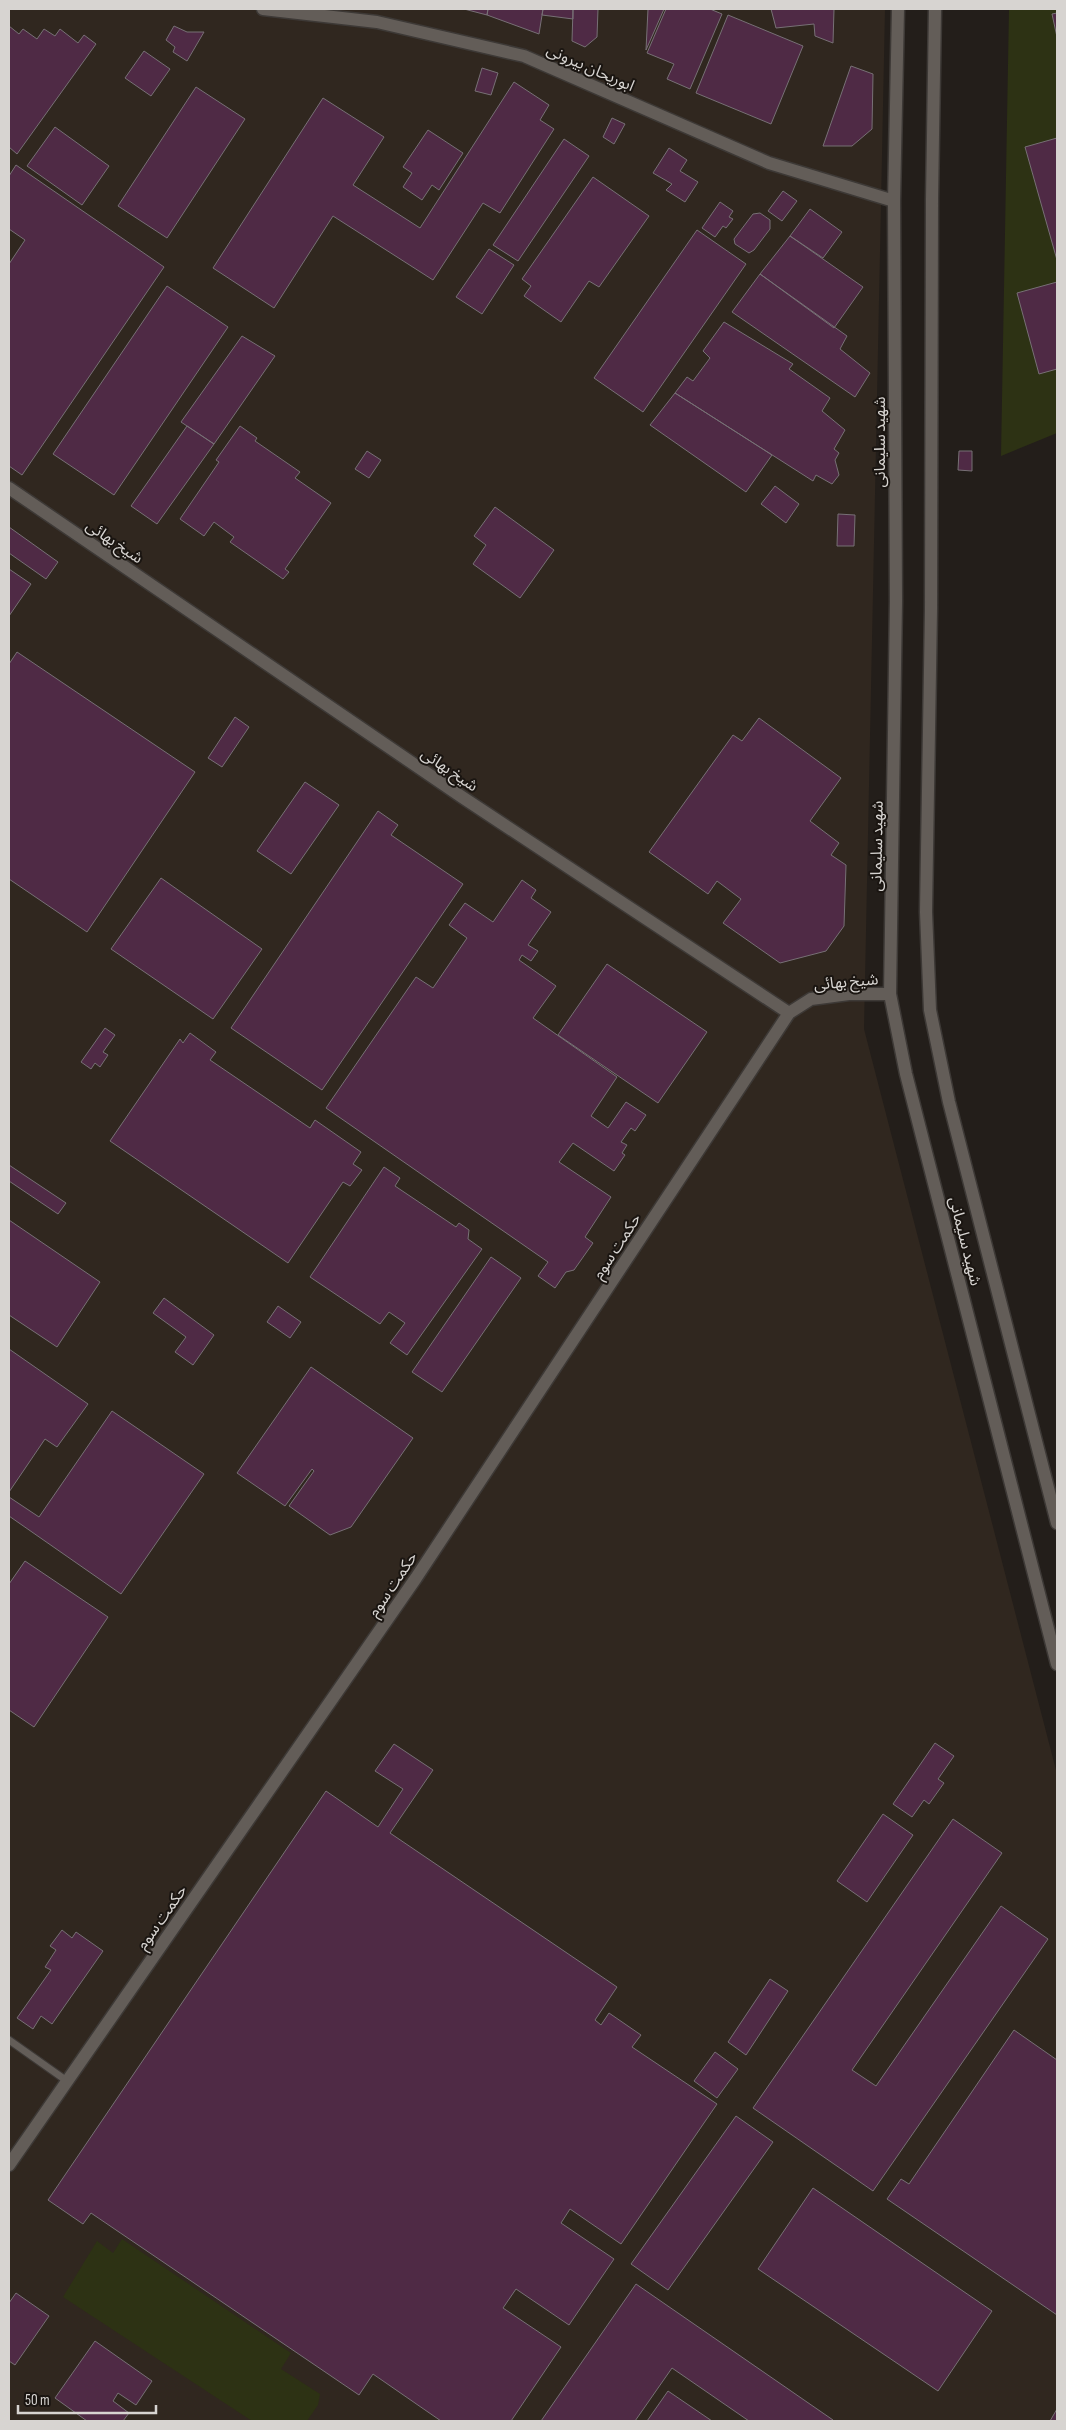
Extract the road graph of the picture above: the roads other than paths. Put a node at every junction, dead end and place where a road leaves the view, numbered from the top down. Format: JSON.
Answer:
{"nodes":[{"id":1,"x":263,"y":9,"type":"edge"},
{"id":2,"x":898,"y":9,"type":"edge"},
{"id":3,"x":935,"y":9,"type":"edge"},
{"id":4,"x":894,"y":201,"type":"junction"},
{"id":5,"x":9,"y":488,"type":"edge"},
{"id":6,"x":890,"y":994,"type":"junction"},
{"id":7,"x":789,"y":1012,"type":"junction"},
{"id":8,"x":1057,"y":1523,"type":"edge"},
{"id":9,"x":1057,"y":1664,"type":"edge"},
{"id":10,"x":9,"y":2040,"type":"edge"},
{"id":11,"x":67,"y":2081,"type":"junction"},
{"id":12,"x":9,"y":2165,"type":"edge"}],
"edges":[{"from":1,"to":4,"type":"main road","name":"ابوریحان بیرونی"},
{"from":2,"to":4,"type":"main road","name":"شهید سلیمانی"},
{"from":3,"to":8,"type":"main road","name":"شهید سلیمانی"},
{"from":4,"to":6,"type":"main road","name":"شهید سلیمانی"},
{"from":5,"to":7,"type":"main road","name":"شیخ بهائی"},
{"from":6,"to":7,"type":"main road","name":"شیخ بهائی"},
{"from":6,"to":9,"type":"main road","name":"شهید سلیمانی"},
{"from":7,"to":11,"type":"main road","name":"حکمت سوم"},
{"from":10,"to":11,"type":"lane"},
{"from":11,"to":12,"type":"main road","name":"حکمت سوم"}]}
